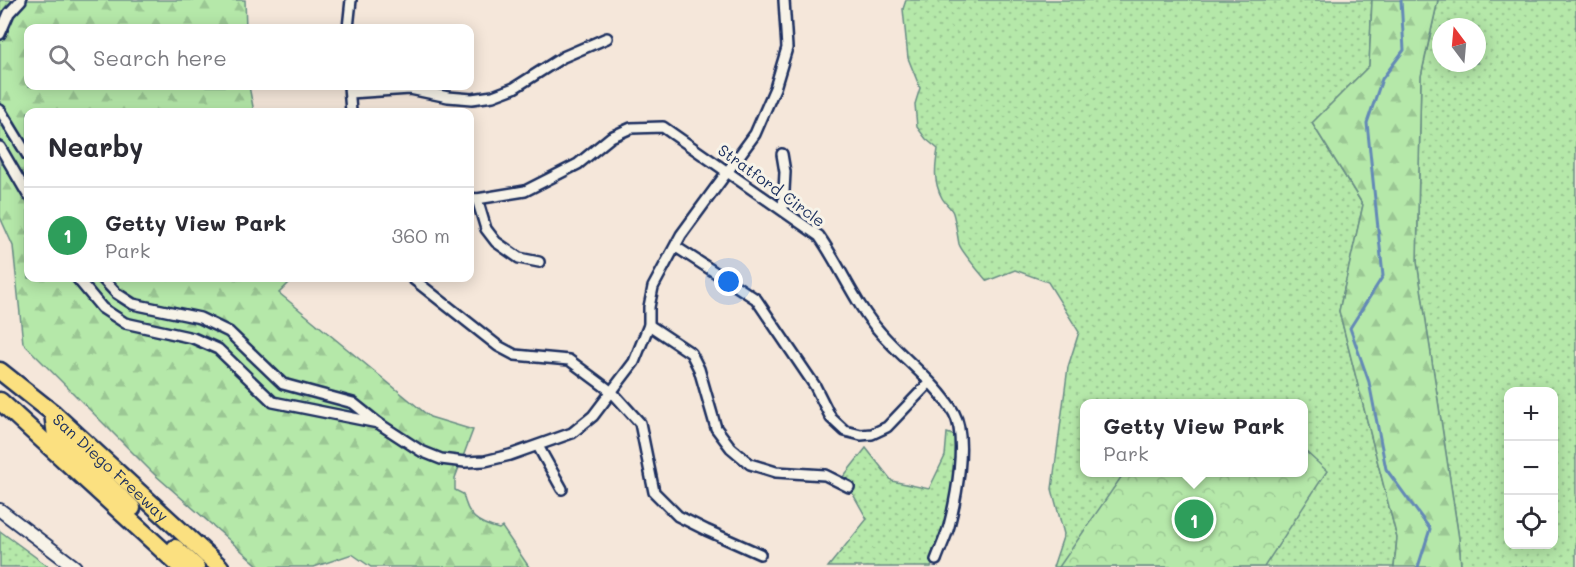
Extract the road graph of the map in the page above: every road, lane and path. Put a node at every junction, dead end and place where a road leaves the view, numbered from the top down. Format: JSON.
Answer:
{"nodes":[{"id":1,"x":21,"y":0,"type":"edge"},
{"id":2,"x":351,"y":0,"type":"edge"},
{"id":3,"x":784,"y":0,"type":"edge"},
{"id":4,"x":348,"y":24,"type":"edge"},
{"id":5,"x":0,"y":34,"type":"edge"},
{"id":6,"x":607,"y":38,"type":"dead end"},
{"id":7,"x":350,"y":90,"type":"edge"},
{"id":8,"x":415,"y":90,"type":"edge"},
{"id":9,"x":351,"y":108,"type":"edge"},
{"id":10,"x":0,"y":110,"type":"edge"},
{"id":11,"x":0,"y":147,"type":"edge"},
{"id":12,"x":24,"y":149,"type":"edge"},
{"id":13,"x":782,"y":154,"type":"dead end"},
{"id":14,"x":728,"y":171,"type":"junction"},
{"id":15,"x":24,"y":188,"type":"edge"},
{"id":16,"x":474,"y":199,"type":"edge"},
{"id":17,"x":474,"y":201,"type":"edge"},
{"id":18,"x":783,"y":210,"type":"junction"},
{"id":19,"x":676,"y":247,"type":"junction"},
{"id":20,"x":539,"y":262,"type":"dead end"},
{"id":21,"x":80,"y":282,"type":"edge"},
{"id":22,"x":106,"y":282,"type":"edge"},
{"id":23,"x":417,"y":282,"type":"edge"},
{"id":24,"x":649,"y":325,"type":"junction"},
{"id":25,"x":0,"y":371,"type":"edge"},
{"id":26,"x":929,"y":383,"type":"junction"},
{"id":27,"x":612,"y":392,"type":"junction"},
{"id":28,"x":0,"y":401,"type":"edge"},
{"id":29,"x":53,"y":413,"type":"junction"},
{"id":30,"x":0,"y":416,"type":"edge"},
{"id":31,"x":378,"y":423,"type":"junction"},
{"id":32,"x":538,"y":446,"type":"junction"},
{"id":33,"x":849,"y":487,"type":"dead end"},
{"id":34,"x":562,"y":489,"type":"dead end"},
{"id":35,"x":0,"y":510,"type":"edge"},
{"id":36,"x":760,"y":554,"type":"dead end"},
{"id":37,"x":936,"y":560,"type":"dead end"},
{"id":38,"x":75,"y":567,"type":"edge"},
{"id":39,"x":165,"y":567,"type":"edge"},
{"id":40,"x":181,"y":567,"type":"edge"},
{"id":41,"x":196,"y":567,"type":"edge"},
{"id":42,"x":220,"y":567,"type":"edge"}],
"edges":[{"from":1,"to":5,"type":"street"},
{"from":2,"to":4,"type":"street"},
{"from":3,"to":14,"type":"street"},
{"from":6,"to":8,"type":"street"},
{"from":7,"to":9,"type":"street"},
{"from":10,"to":12,"type":"street"},
{"from":11,"to":15,"type":"street"},
{"from":13,"to":18,"type":"street"},
{"from":14,"to":16,"type":"street","name":"Stratford Circle"},
{"from":14,"to":18,"type":"street","name":"Stratford Circle"},
{"from":14,"to":19,"type":"street"},
{"from":17,"to":20,"type":"street"},
{"from":18,"to":26,"type":"street","name":"Stratford Circle"},
{"from":19,"to":24,"type":"street"},
{"from":19,"to":26,"type":"street"},
{"from":21,"to":31,"type":"street"},
{"from":22,"to":31,"type":"street"},
{"from":23,"to":27,"type":"street"},
{"from":24,"to":27,"type":"street"},
{"from":24,"to":33,"type":"street"},
{"from":25,"to":29,"type":"highway","name":"San Diego Freeway"},
{"from":26,"to":37,"type":"street","name":"Stratford Circle"},
{"from":27,"to":32,"type":"street"},
{"from":27,"to":36,"type":"street"},
{"from":28,"to":40,"type":"highway"},
{"from":29,"to":41,"type":"highway"},
{"from":29,"to":42,"type":"highway","name":"San Diego Freeway"},
{"from":30,"to":39,"type":"highway"},
{"from":31,"to":32,"type":"street"},
{"from":32,"to":34,"type":"street"},
{"from":35,"to":38,"type":"main road"}]}
